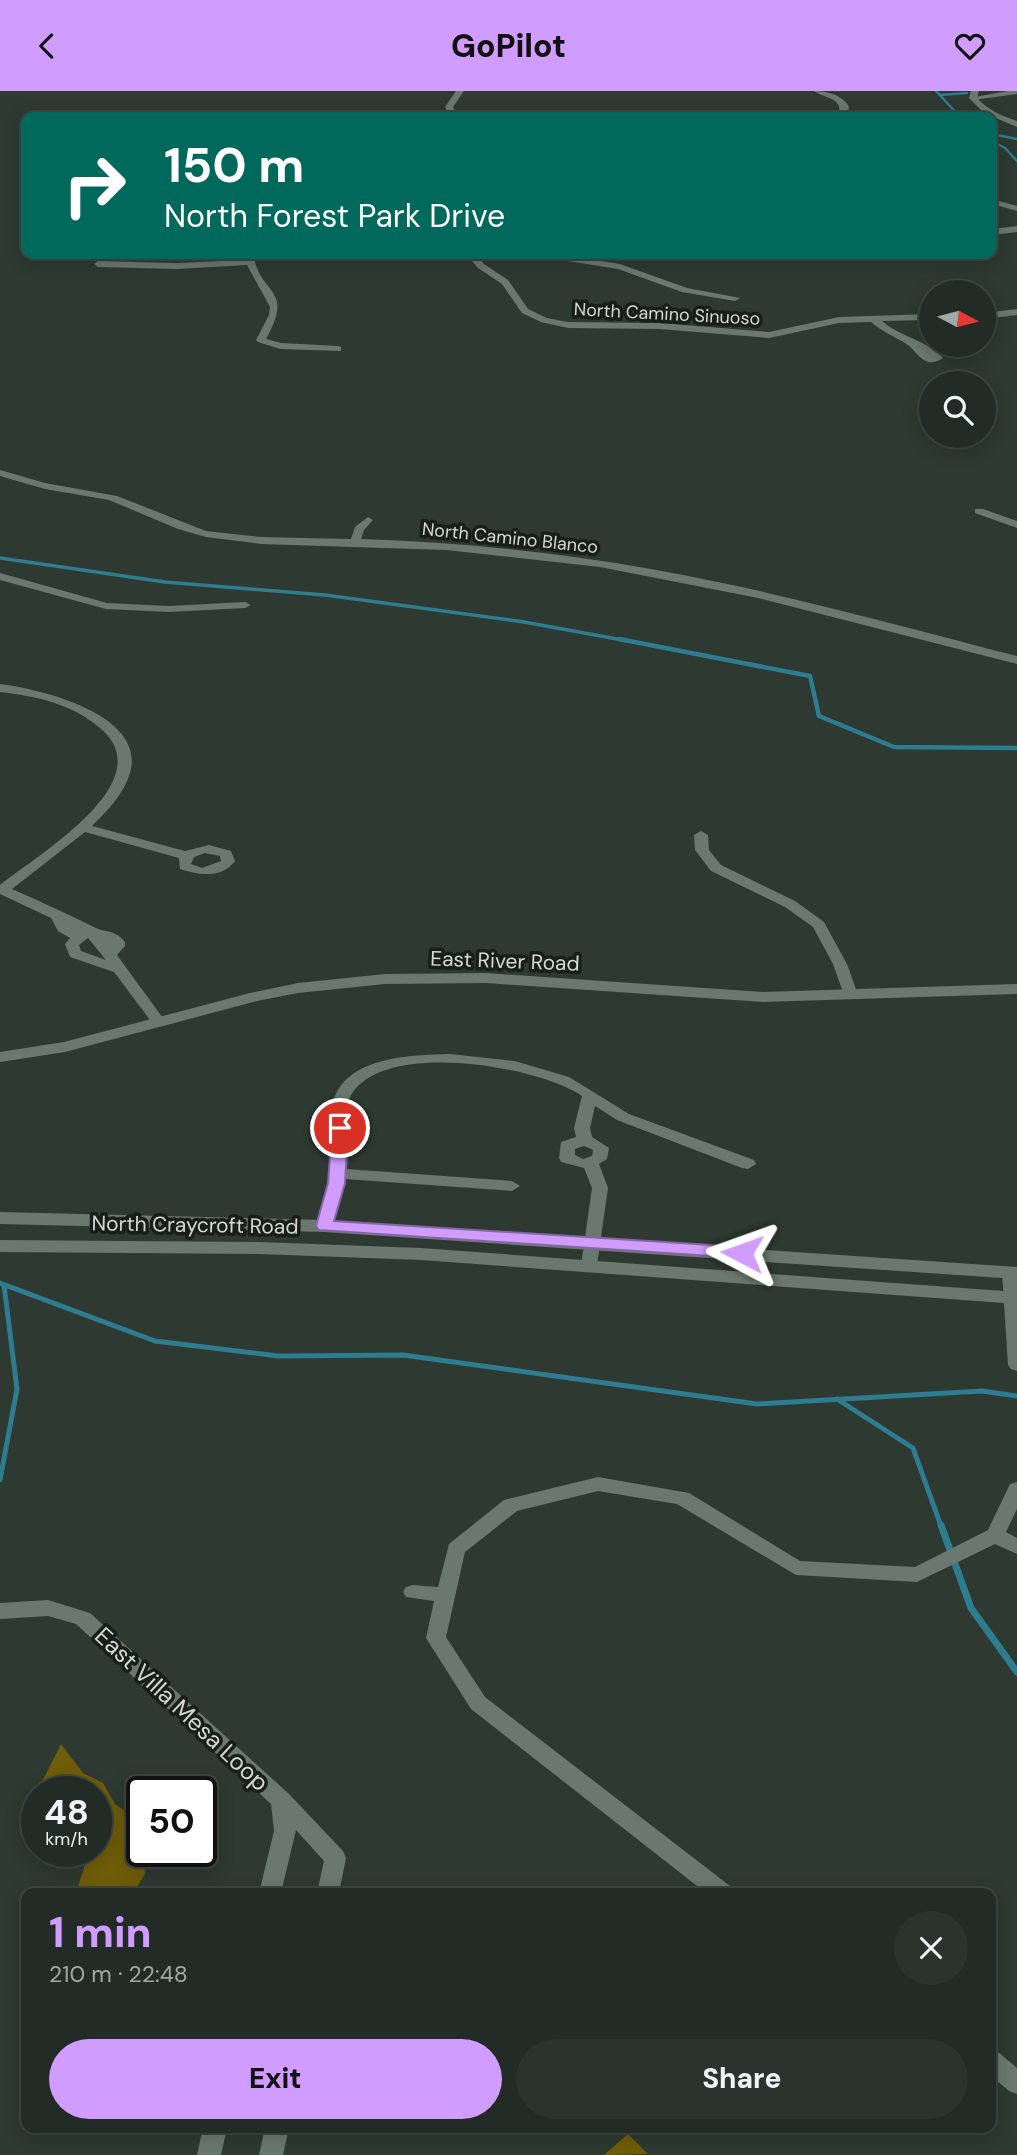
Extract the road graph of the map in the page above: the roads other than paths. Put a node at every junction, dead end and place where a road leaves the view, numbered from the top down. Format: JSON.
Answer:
{"nodes":[{"id":1,"x":460,"y":91,"type":"edge"},
{"id":2,"x":818,"y":91,"type":"edge"},
{"id":3,"x":1017,"y":92,"type":"edge"},
{"id":4,"x":974,"y":95,"type":"edge"},
{"id":5,"x":452,"y":112,"type":"edge"},
{"id":6,"x":844,"y":112,"type":"edge"},
{"id":7,"x":990,"y":112,"type":"edge"},
{"id":8,"x":997,"y":117,"type":"edge"},
{"id":9,"x":1017,"y":124,"type":"edge"},
{"id":10,"x":997,"y":203,"type":"edge"},
{"id":11,"x":1017,"y":209,"type":"edge"},
{"id":12,"x":1017,"y":229,"type":"edge"},
{"id":13,"x":997,"y":231,"type":"edge"},
{"id":14,"x":240,"y":259,"type":"edge"},
{"id":15,"x":250,"y":259,"type":"edge"},
{"id":16,"x":475,"y":259,"type":"edge"},
{"id":17,"x":573,"y":259,"type":"edge"},
{"id":18,"x":98,"y":264,"type":"dead end"},
{"id":19,"x":735,"y":298,"type":"dead end"},
{"id":20,"x":1017,"y":311,"type":"edge"},
{"id":21,"x":996,"y":314,"type":"edge"},
{"id":22,"x":919,"y":317,"type":"edge"},
{"id":23,"x":872,"y":318,"type":"junction"},
{"id":24,"x":912,"y":344,"type":"dead end"},
{"id":25,"x":338,"y":349,"type":"dead end"},
{"id":26,"x":0,"y":473,"type":"edge"},
{"id":27,"x":979,"y":510,"type":"dead end"},
{"id":28,"x":368,"y":520,"type":"dead end"},
{"id":29,"x":1017,"y":525,"type":"edge"},
{"id":30,"x":355,"y":542,"type":"junction"},
{"id":31,"x":0,"y":576,"type":"edge"},
{"id":32,"x":245,"y":605,"type":"dead end"},
{"id":33,"x":1017,"y":660,"type":"edge"},
{"id":34,"x":0,"y":688,"type":"edge"},
{"id":35,"x":81,"y":827,"type":"junction"},
{"id":36,"x":701,"y":835,"type":"dead end"},
{"id":37,"x":187,"y":856,"type":"dead end"},
{"id":38,"x":1,"y":890,"type":"edge"},
{"id":39,"x":85,"y":935,"type":"junction"},
{"id":40,"x":120,"y":969,"type":"junction"},
{"id":41,"x":1017,"y":989,"type":"edge"},
{"id":42,"x":851,"y":995,"type":"junction"},
{"id":43,"x":158,"y":1021,"type":"junction"},
{"id":44,"x":0,"y":1057,"type":"edge"},
{"id":45,"x":589,"y":1097,"type":"junction"},
{"id":46,"x":585,"y":1140,"type":"junction"},
{"id":47,"x":590,"y":1163,"type":"junction"},
{"id":48,"x":748,"y":1164,"type":"dead end"},
{"id":49,"x":338,"y":1173,"type":"junction"},
{"id":50,"x":512,"y":1186,"type":"dead end"},
{"id":51,"x":0,"y":1218,"type":"edge"},
{"id":52,"x":195,"y":1223,"type":"junction"},
{"id":53,"x":324,"y":1226,"type":"junction"},
{"id":54,"x":593,"y":1243,"type":"junction"},
{"id":55,"x":56,"y":1245,"type":"junction"},
{"id":56,"x":0,"y":1246,"type":"edge"},
{"id":57,"x":589,"y":1265,"type":"junction"},
{"id":58,"x":1013,"y":1273,"type":"edge"},
{"id":59,"x":1014,"y":1298,"type":"edge"},
{"id":60,"x":1017,"y":1365,"type":"edge"},
{"id":61,"x":1017,"y":1489,"type":"edge"},
{"id":62,"x":995,"y":1535,"type":"junction"},
{"id":63,"x":1017,"y":1547,"type":"edge"},
{"id":64,"x":413,"y":1592,"type":"dead end"},
{"id":65,"x":446,"y":1595,"type":"junction"},
{"id":66,"x":0,"y":1611,"type":"edge"},
{"id":67,"x":281,"y":1800,"type":"junction"},
{"id":68,"x":272,"y":1888,"type":"edge"},
{"id":69,"x":329,"y":1888,"type":"edge"},
{"id":70,"x":716,"y":1888,"type":"edge"},
{"id":71,"x":996,"y":2065,"type":"edge"},
{"id":72,"x":1017,"y":2083,"type":"edge"},
{"id":73,"x":214,"y":2133,"type":"edge"},
{"id":74,"x":275,"y":2133,"type":"edge"},
{"id":75,"x":209,"y":2155,"type":"edge"},
{"id":76,"x":271,"y":2155,"type":"edge"}],
"edges":[{"from":1,"to":5,"type":"street"},
{"from":2,"to":6,"type":"street"},
{"from":3,"to":4,"type":"street"},
{"from":4,"to":7,"type":"main road"},
{"from":8,"to":9,"type":"main road"},
{"from":10,"to":11,"type":"street"},
{"from":12,"to":13,"type":"street"},
{"from":14,"to":18,"type":"street"},
{"from":15,"to":25,"type":"street"},
{"from":16,"to":23,"type":"street","name":"North Camino Sinuoso"},
{"from":17,"to":19,"type":"street"},
{"from":20,"to":21,"type":"street"},
{"from":22,"to":23,"type":"street","name":"North Camino Sinuoso"},
{"from":23,"to":24,"type":"street"},
{"from":26,"to":30,"type":"street","name":"North Camino Blanco"},
{"from":27,"to":29,"type":"street"},
{"from":28,"to":30,"type":"street"},
{"from":30,"to":33,"type":"street","name":"North Camino Blanco"},
{"from":31,"to":32,"type":"street"},
{"from":34,"to":35,"type":"street"},
{"from":35,"to":37,"type":"street"},
{"from":35,"to":38,"type":"street"},
{"from":36,"to":42,"type":"street"},
{"from":38,"to":39,"type":"street"},
{"from":39,"to":40,"type":"street"},
{"from":39,"to":40,"type":"street"},
{"from":40,"to":43,"type":"street"},
{"from":41,"to":42,"type":"main road","name":"East River Road"},
{"from":42,"to":43,"type":"main road","name":"East River Road"},
{"from":43,"to":44,"type":"main road","name":"East River Road"},
{"from":45,"to":46,"type":"street"},
{"from":45,"to":48,"type":"street"},
{"from":45,"to":49,"type":"street"},
{"from":46,"to":47,"type":"street"},
{"from":46,"to":47,"type":"street"},
{"from":47,"to":54,"type":"street"},
{"from":49,"to":50,"type":"street"},
{"from":49,"to":53,"type":"street"},
{"from":51,"to":52,"type":"main road","name":"North Craycroft Road"},
{"from":52,"to":53,"type":"main road","name":"North Craycroft Road"},
{"from":52,"to":55,"type":"main road"},
{"from":53,"to":54,"type":"main road","name":"North Craycroft Road"},
{"from":54,"to":57,"type":"street"},
{"from":54,"to":58,"type":"main road","name":"North Craycroft Road"},
{"from":55,"to":56,"type":"main road","name":"North Craycroft Road"},
{"from":55,"to":57,"type":"main road","name":"North Craycroft Road"},
{"from":57,"to":59,"type":"main road","name":"North Craycroft Road"},
{"from":58,"to":59,"type":"street"},
{"from":59,"to":60,"type":"street"},
{"from":61,"to":62,"type":"street"},
{"from":62,"to":63,"type":"street"},
{"from":62,"to":65,"type":"street"},
{"from":64,"to":65,"type":"street"},
{"from":65,"to":70,"type":"street"},
{"from":66,"to":67,"type":"street","name":"East Villa Mesa Loop"},
{"from":67,"to":68,"type":"street","name":"East Villa Mesa Loop"},
{"from":67,"to":69,"type":"street","name":"East Villa Mesa Loop"},
{"from":71,"to":72,"type":"street"},
{"from":73,"to":75,"type":"street"},
{"from":74,"to":76,"type":"street"}]}
